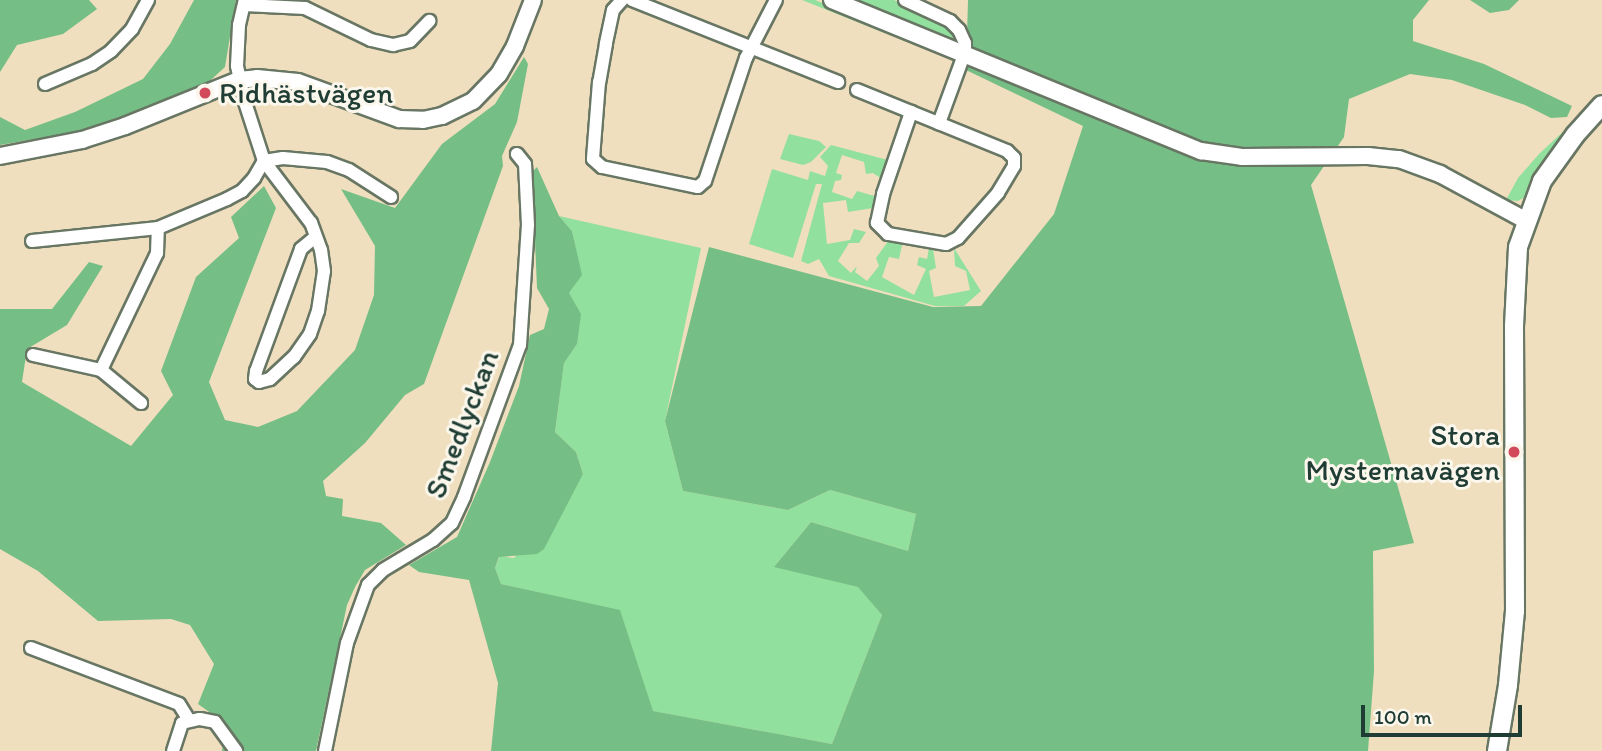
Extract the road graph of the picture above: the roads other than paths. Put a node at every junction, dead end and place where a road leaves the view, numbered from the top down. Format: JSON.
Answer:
{"nodes":[{"id":1,"x":148,"y":0,"type":"edge"},
{"id":2,"x":533,"y":0,"type":"edge"},
{"id":3,"x":622,"y":0,"type":"edge"},
{"id":4,"x":632,"y":0,"type":"edge"},
{"id":5,"x":776,"y":0,"type":"edge"},
{"id":6,"x":832,"y":0,"type":"edge"},
{"id":7,"x":905,"y":0,"type":"edge"},
{"id":8,"x":244,"y":2,"type":"edge"},
{"id":9,"x":429,"y":21,"type":"dead end"},
{"id":10,"x":752,"y":47,"type":"junction"},
{"id":11,"x":965,"y":52,"type":"junction"},
{"id":12,"x":239,"y":80,"type":"junction"},
{"id":13,"x":838,"y":82,"type":"dead end"},
{"id":14,"x":44,"y":84,"type":"dead end"},
{"id":15,"x":857,"y":90,"type":"dead end"},
{"id":16,"x":1602,"y":105,"type":"edge"},
{"id":17,"x":911,"y":112,"type":"junction"},
{"id":18,"x":939,"y":123,"type":"junction"},
{"id":19,"x":517,"y":154,"type":"dead end"},
{"id":20,"x":0,"y":156,"type":"edge"},
{"id":21,"x":264,"y":161,"type":"junction"},
{"id":22,"x":391,"y":197,"type":"dead end"},
{"id":23,"x":1525,"y":220,"type":"junction"},
{"id":24,"x":158,"y":228,"type":"junction"},
{"id":25,"x":314,"y":238,"type":"junction"},
{"id":26,"x":32,"y":241,"type":"dead end"},
{"id":27,"x":33,"y":355,"type":"dead end"},
{"id":28,"x":101,"y":370,"type":"junction"},
{"id":29,"x":141,"y":404,"type":"dead end"},
{"id":30,"x":31,"y":649,"type":"dead end"},
{"id":31,"x":188,"y":720,"type":"junction"},
{"id":32,"x":173,"y":751,"type":"edge"},
{"id":33,"x":236,"y":751,"type":"edge"},
{"id":34,"x":326,"y":751,"type":"edge"},
{"id":35,"x":1497,"y":751,"type":"edge"}],
"edges":[{"from":1,"to":14,"type":"street"},
{"from":2,"to":12,"type":"street"},
{"from":3,"to":10,"type":"street"},
{"from":4,"to":10,"type":"street"},
{"from":5,"to":10,"type":"street"},
{"from":6,"to":11,"type":"street"},
{"from":7,"to":11,"type":"street"},
{"from":8,"to":9,"type":"street"},
{"from":8,"to":12,"type":"street"},
{"from":10,"to":13,"type":"street"},
{"from":11,"to":18,"type":"street"},
{"from":11,"to":23,"type":"street"},
{"from":12,"to":20,"type":"street"},
{"from":12,"to":21,"type":"street"},
{"from":15,"to":17,"type":"street"},
{"from":16,"to":23,"type":"main road"},
{"from":17,"to":18,"type":"street"},
{"from":17,"to":18,"type":"street"},
{"from":19,"to":34,"type":"street","name":"Smedlyckan"},
{"from":21,"to":22,"type":"street"},
{"from":21,"to":24,"type":"street"},
{"from":21,"to":25,"type":"street"},
{"from":23,"to":35,"type":"main road"},
{"from":24,"to":26,"type":"street"},
{"from":24,"to":28,"type":"street"},
{"from":25,"to":25,"type":"street"},
{"from":27,"to":28,"type":"street"},
{"from":28,"to":29,"type":"street"},
{"from":30,"to":31,"type":"street"},
{"from":31,"to":32,"type":"street"},
{"from":31,"to":33,"type":"street"}]}
